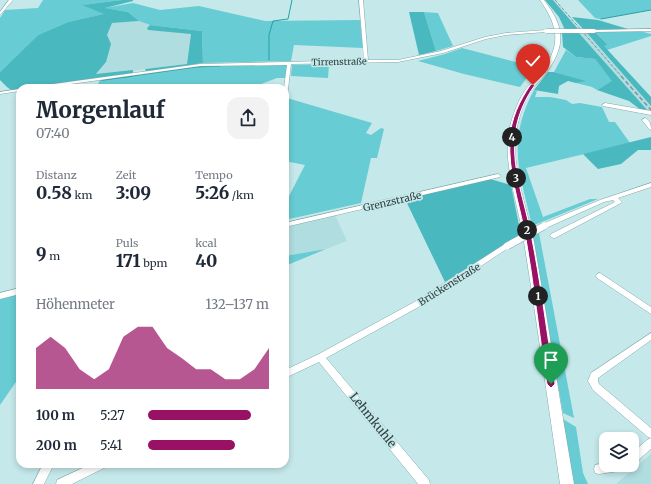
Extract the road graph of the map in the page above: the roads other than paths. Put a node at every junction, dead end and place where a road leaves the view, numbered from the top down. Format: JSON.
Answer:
{"nodes":[{"id":1,"x":11,"y":0,"type":"edge"},
{"id":2,"x":164,"y":0,"type":"edge"},
{"id":3,"x":361,"y":0,"type":"edge"},
{"id":4,"x":542,"y":0,"type":"edge"},
{"id":5,"x":171,"y":1,"type":"dead end"},
{"id":6,"x":1,"y":12,"type":"edge"},
{"id":7,"x":643,"y":30,"type":"junction"},
{"id":8,"x":651,"y":30,"type":"edge"},
{"id":9,"x":651,"y":33,"type":"edge"},
{"id":10,"x":366,"y":62,"type":"junction"},
{"id":11,"x":289,"y":63,"type":"junction"},
{"id":12,"x":61,"y":84,"type":"edge"},
{"id":13,"x":287,"y":84,"type":"edge"},
{"id":14,"x":16,"y":91,"type":"edge"},
{"id":15,"x":0,"y":94,"type":"edge"},
{"id":16,"x":604,"y":105,"type":"dead end"},
{"id":17,"x":651,"y":113,"type":"edge"},
{"id":18,"x":645,"y":120,"type":"dead end"},
{"id":19,"x":651,"y":128,"type":"edge"},
{"id":20,"x":498,"y":176,"type":"dead end"},
{"id":21,"x":651,"y":185,"type":"edge"},
{"id":22,"x":614,"y":197,"type":"junction"},
{"id":23,"x":289,"y":224,"type":"edge"},
{"id":24,"x":554,"y":236,"type":"dead end"},
{"id":25,"x":600,"y":276,"type":"dead end"},
{"id":26,"x":16,"y":292,"type":"edge"},
{"id":27,"x":0,"y":296,"type":"edge"},
{"id":28,"x":651,"y":312,"type":"edge"},
{"id":29,"x":651,"y":336,"type":"edge"},
{"id":30,"x":320,"y":356,"type":"junction"},
{"id":31,"x":289,"y":372,"type":"edge"},
{"id":32,"x":651,"y":434,"type":"edge"},
{"id":33,"x":651,"y":443,"type":"edge"},
{"id":34,"x":639,"y":453,"type":"edge"},
{"id":35,"x":47,"y":468,"type":"edge"},
{"id":36,"x":94,"y":468,"type":"edge"},
{"id":37,"x":38,"y":484,"type":"edge"},
{"id":38,"x":61,"y":484,"type":"edge"},
{"id":39,"x":425,"y":484,"type":"edge"},
{"id":40,"x":566,"y":484,"type":"edge"}],
"edges":[{"from":1,"to":6,"type":"street"},
{"from":2,"to":5,"type":"street"},
{"from":3,"to":10,"type":"street"},
{"from":4,"to":40,"type":"main road"},
{"from":7,"to":8,"type":"street","name":"Tirrenstraße"},
{"from":7,"to":9,"type":"street","name":"Tirrenstraße"},
{"from":7,"to":10,"type":"street","name":"Tirrenstraße","bridge":true},
{"from":10,"to":11,"type":"street","name":"Tirrenstraße"},
{"from":11,"to":12,"type":"street","name":"Tirrenstraße"},
{"from":11,"to":13,"type":"street"},
{"from":14,"to":15,"type":"street"},
{"from":16,"to":17,"type":"street"},
{"from":18,"to":19,"type":"street"},
{"from":20,"to":23,"type":"street","name":"Grenzstraße"},
{"from":21,"to":22,"type":"street","name":"Brückenstraße"},
{"from":22,"to":24,"type":"street"},
{"from":22,"to":30,"type":"street","name":"Brückenstraße","bridge":true},
{"from":25,"to":28,"type":"street"},
{"from":26,"to":27,"type":"street"},
{"from":29,"to":32,"type":"street"},
{"from":30,"to":31,"type":"street","name":"Brückenstraße"},
{"from":30,"to":39,"type":"street","name":"Lehmkuhle"},
{"from":33,"to":34,"type":"street"},
{"from":35,"to":37,"type":"street"},
{"from":36,"to":38,"type":"street"}]}
